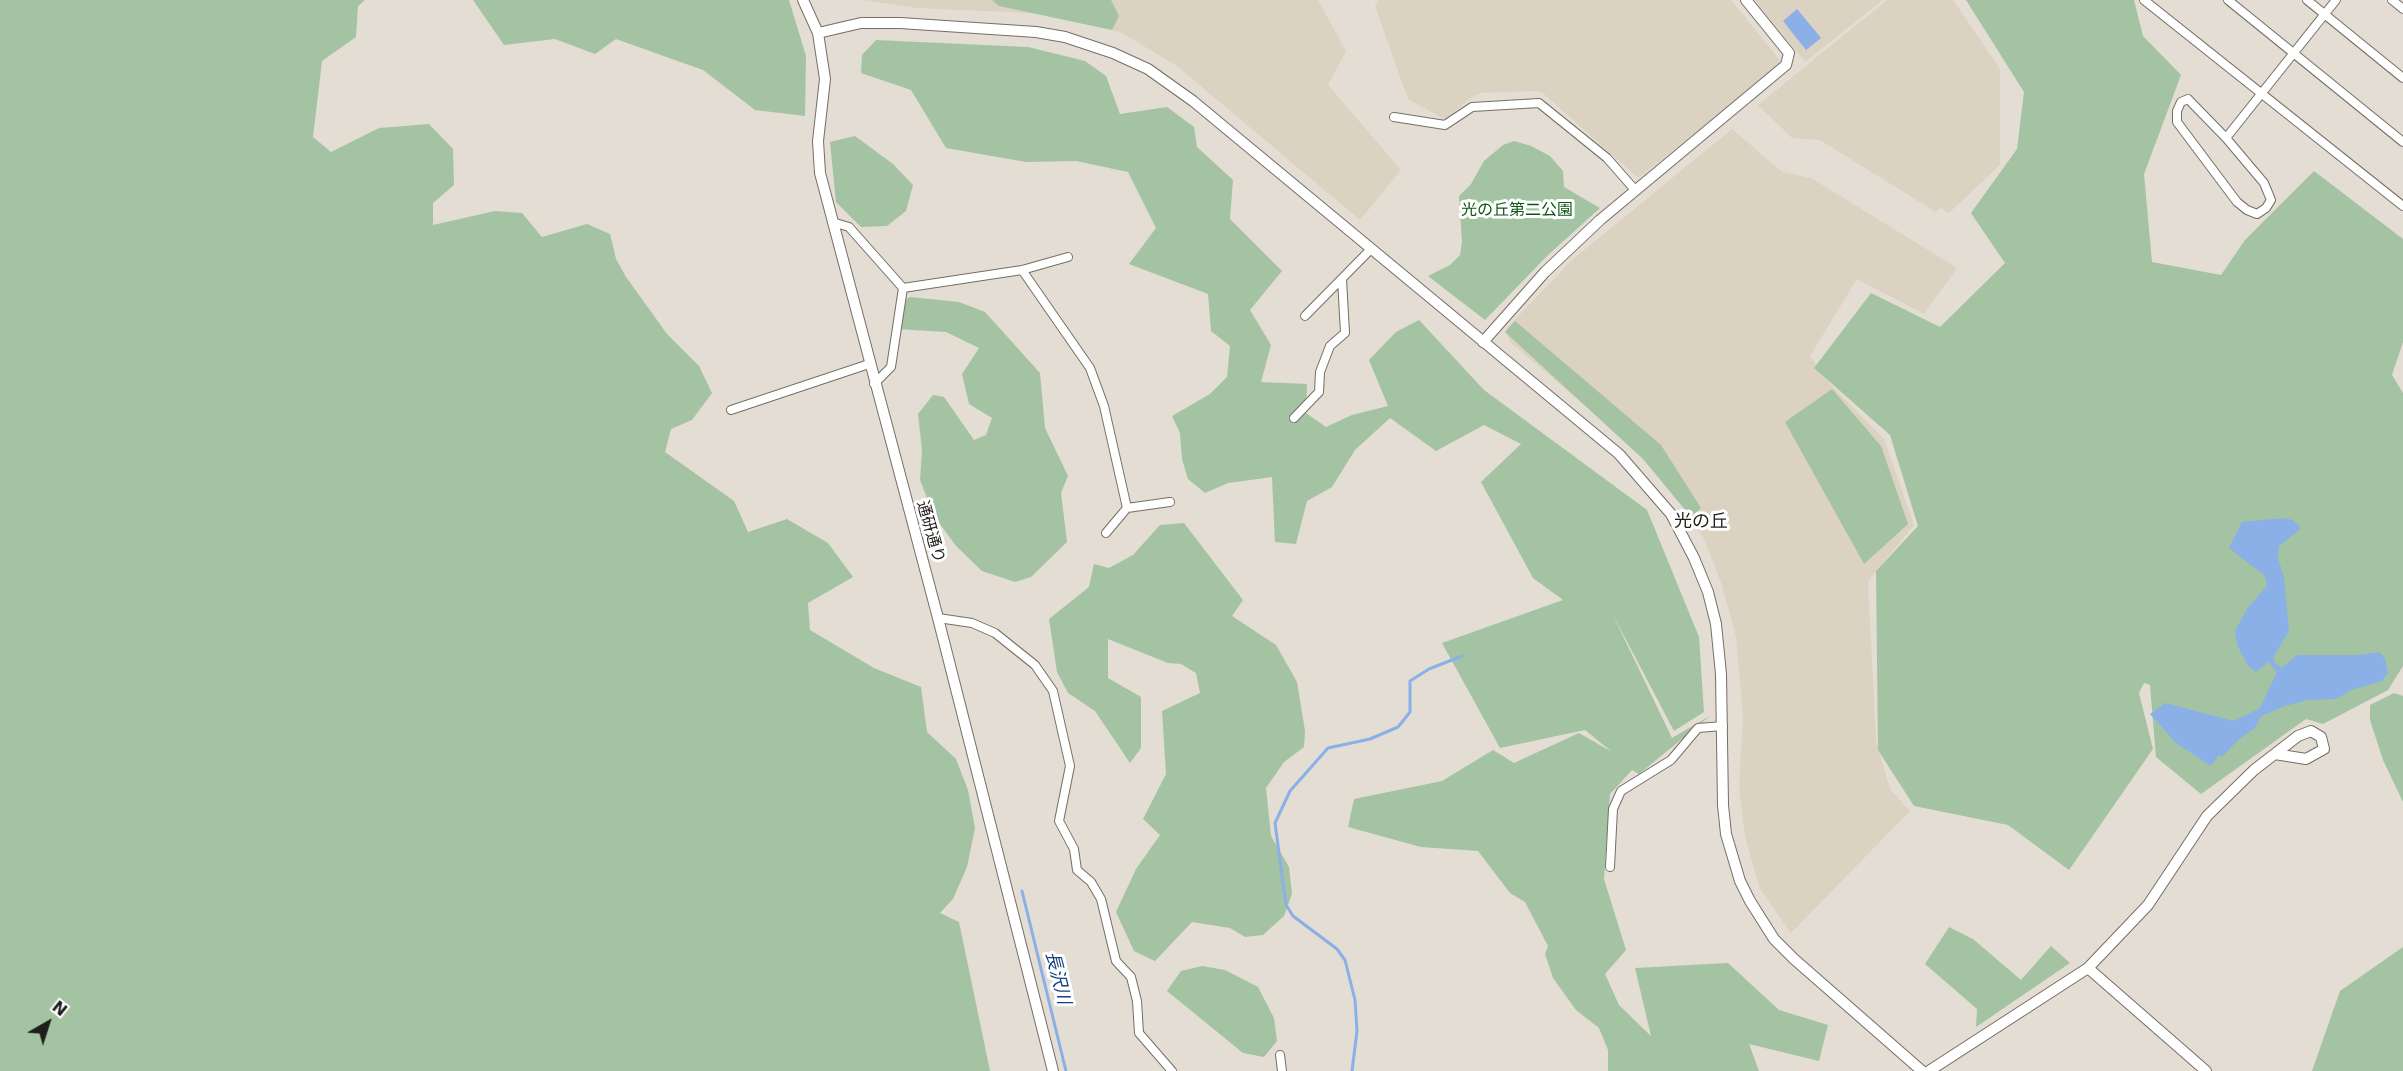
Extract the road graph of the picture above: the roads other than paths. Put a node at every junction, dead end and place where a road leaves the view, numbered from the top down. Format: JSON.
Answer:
{"nodes":[{"id":1,"x":803,"y":0,"type":"edge"},
{"id":2,"x":1746,"y":0,"type":"edge"},
{"id":3,"x":2144,"y":0,"type":"edge"},
{"id":4,"x":2228,"y":0,"type":"edge"},
{"id":5,"x":2307,"y":0,"type":"edge"},
{"id":6,"x":2336,"y":0,"type":"edge"},
{"id":7,"x":2392,"y":0,"type":"edge"},
{"id":8,"x":2403,"y":9,"type":"edge"},
{"id":9,"x":2324,"y":14,"type":"junction"},
{"id":10,"x":818,"y":33,"type":"junction"},
{"id":11,"x":2294,"y":53,"type":"junction"},
{"id":12,"x":2403,"y":78,"type":"edge"},
{"id":13,"x":2262,"y":92,"type":"junction"},
{"id":14,"x":1394,"y":117,"type":"dead end"},
{"id":15,"x":2226,"y":138,"type":"junction"},
{"id":16,"x":2403,"y":142,"type":"edge"},
{"id":17,"x":1635,"y":190,"type":"junction"},
{"id":18,"x":2402,"y":203,"type":"edge"},
{"id":19,"x":832,"y":222,"type":"junction"},
{"id":20,"x":1371,"y":249,"type":"junction"},
{"id":21,"x":1068,"y":257,"type":"dead end"},
{"id":22,"x":1022,"y":270,"type":"junction"},
{"id":23,"x":1342,"y":279,"type":"junction"},
{"id":24,"x":903,"y":288,"type":"junction"},
{"id":25,"x":1305,"y":316,"type":"dead end"},
{"id":26,"x":1483,"y":342,"type":"junction"},
{"id":27,"x":869,"y":364,"type":"junction"},
{"id":28,"x":874,"y":384,"type":"junction"},
{"id":29,"x":731,"y":410,"type":"dead end"},
{"id":30,"x":1294,"y":418,"type":"dead end"},
{"id":31,"x":1170,"y":502,"type":"dead end"},
{"id":32,"x":1127,"y":508,"type":"junction"},
{"id":33,"x":1106,"y":533,"type":"dead end"},
{"id":34,"x":938,"y":618,"type":"junction"},
{"id":35,"x":1723,"y":726,"type":"junction"},
{"id":36,"x":2275,"y":754,"type":"dead end"},
{"id":37,"x":1610,"y":867,"type":"dead end"},
{"id":38,"x":2088,"y":968,"type":"junction"},
{"id":39,"x":1280,"y":1055,"type":"dead end"},
{"id":40,"x":1053,"y":1071,"type":"edge"},
{"id":41,"x":1172,"y":1071,"type":"edge"},
{"id":42,"x":1282,"y":1071,"type":"edge"},
{"id":43,"x":1922,"y":1071,"type":"edge"},
{"id":44,"x":1929,"y":1071,"type":"edge"},
{"id":45,"x":2206,"y":1071,"type":"edge"}],
"edges":[{"from":1,"to":10,"type":"street","name":"通研通り"},
{"from":2,"to":17,"type":"street"},
{"from":3,"to":13,"type":"street"},
{"from":4,"to":11,"type":"street"},
{"from":5,"to":9,"type":"street"},
{"from":6,"to":9,"type":"street"},
{"from":7,"to":8,"type":"street"},
{"from":9,"to":11,"type":"street"},
{"from":9,"to":12,"type":"street"},
{"from":10,"to":19,"type":"street","name":"通研通り"},
{"from":10,"to":20,"type":"street"},
{"from":11,"to":13,"type":"street"},
{"from":11,"to":16,"type":"street"},
{"from":13,"to":15,"type":"street"},
{"from":13,"to":18,"type":"street"},
{"from":14,"to":17,"type":"street"},
{"from":15,"to":15,"type":"street"},
{"from":17,"to":26,"type":"street"},
{"from":19,"to":24,"type":"street"},
{"from":19,"to":27,"type":"street","name":"通研通り"},
{"from":20,"to":23,"type":"street"},
{"from":20,"to":26,"type":"street"},
{"from":21,"to":22,"type":"street"},
{"from":22,"to":24,"type":"street"},
{"from":22,"to":32,"type":"street"},
{"from":23,"to":25,"type":"street"},
{"from":23,"to":30,"type":"street"},
{"from":24,"to":28,"type":"street"},
{"from":26,"to":35,"type":"street"},
{"from":27,"to":28,"type":"street","name":"通研通り"},
{"from":27,"to":29,"type":"street"},
{"from":28,"to":34,"type":"street","name":"通研通り"},
{"from":31,"to":32,"type":"street"},
{"from":32,"to":33,"type":"street"},
{"from":34,"to":40,"type":"street","name":"通研通り"},
{"from":34,"to":41,"type":"street"},
{"from":35,"to":37,"type":"street"},
{"from":35,"to":43,"type":"street"},
{"from":36,"to":38,"type":"street"},
{"from":38,"to":44,"type":"street"},
{"from":38,"to":45,"type":"street"},
{"from":39,"to":42,"type":"street"}]}
